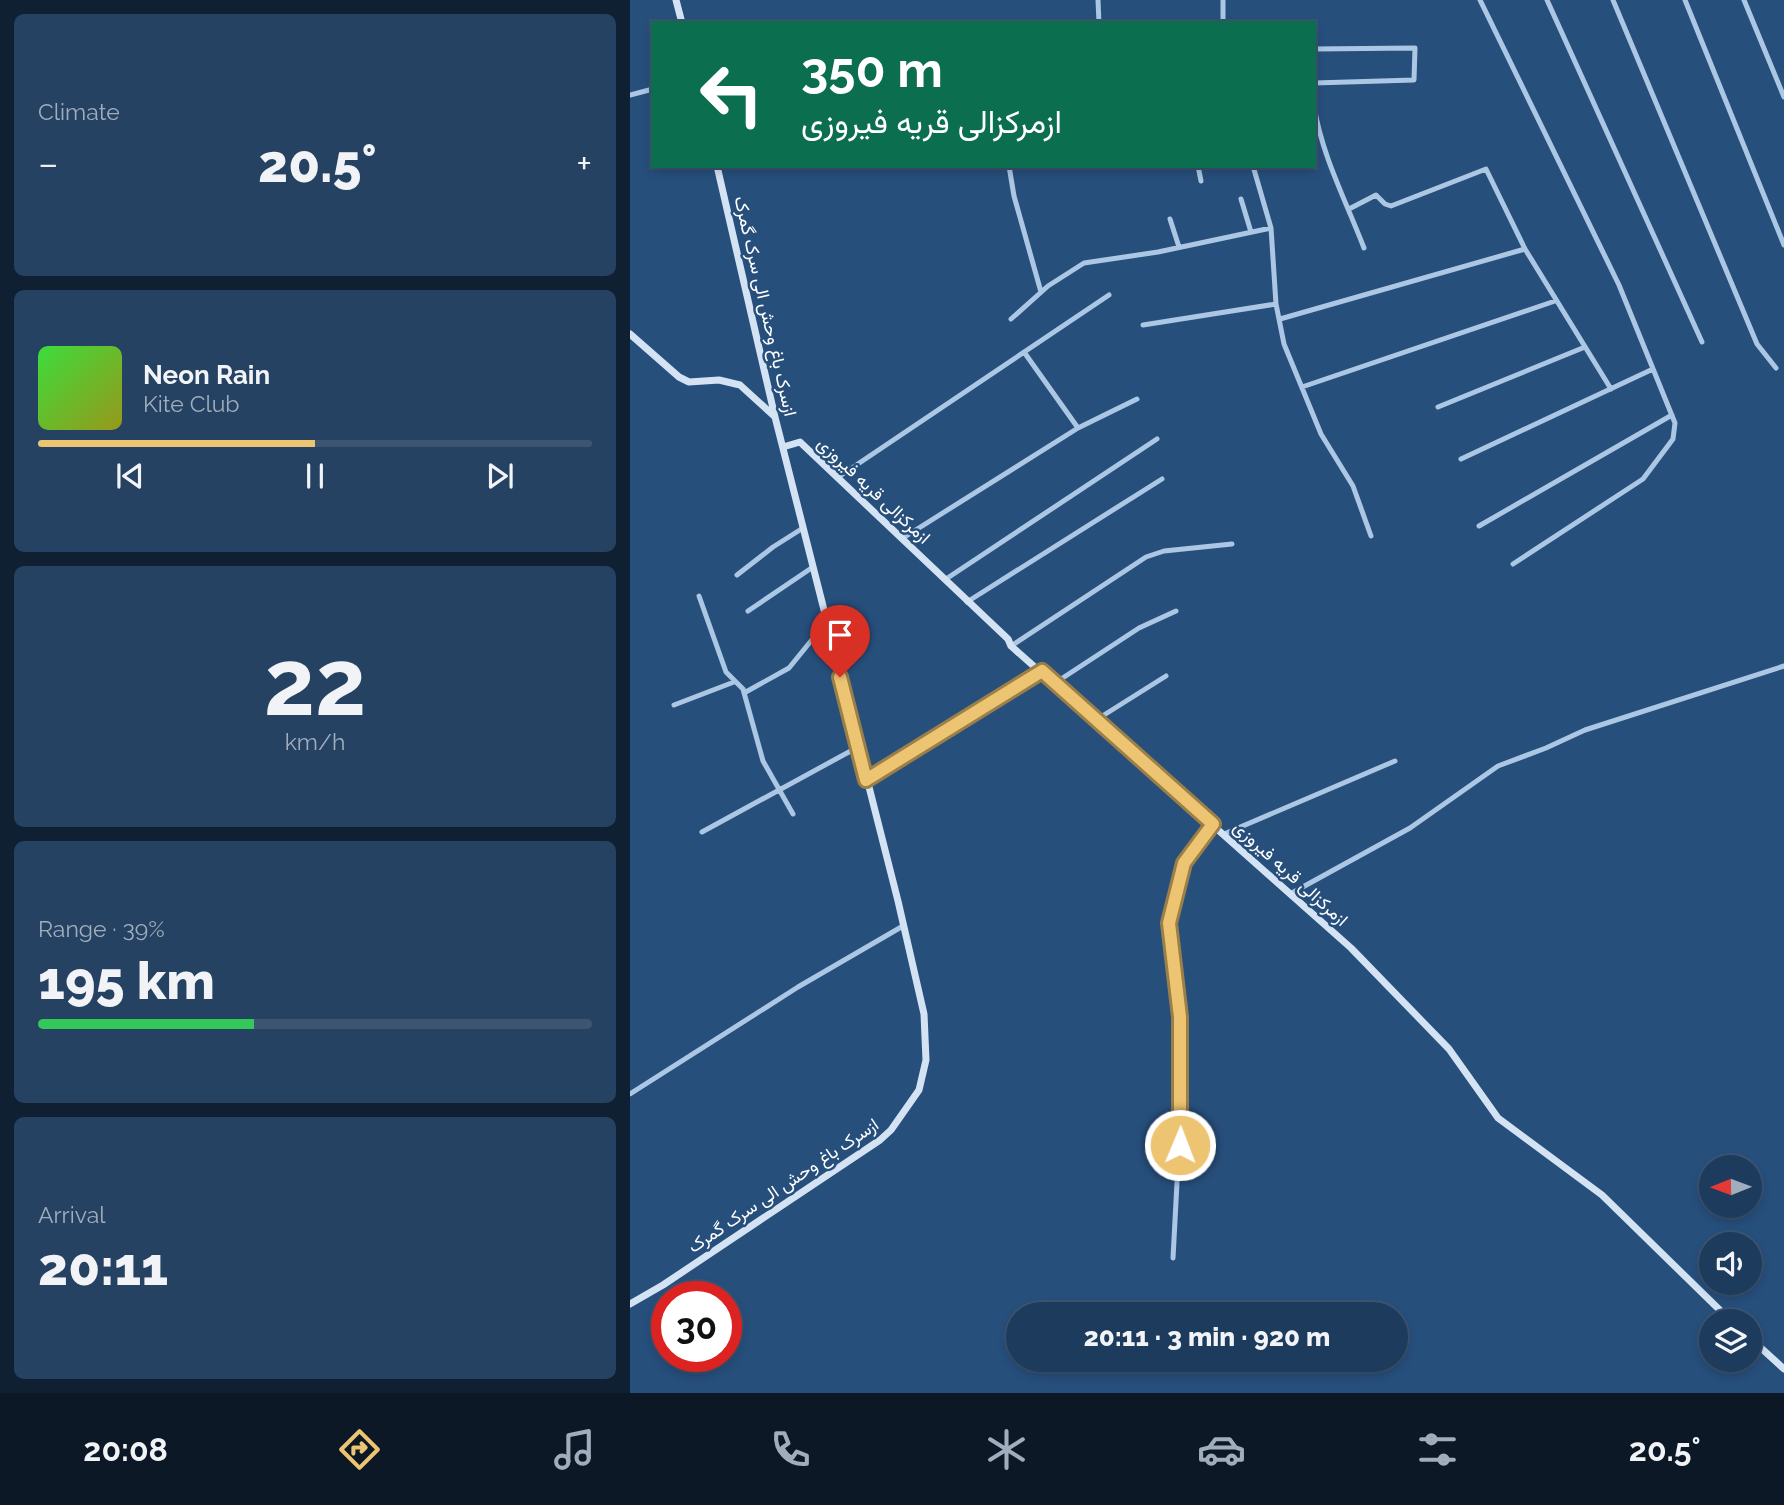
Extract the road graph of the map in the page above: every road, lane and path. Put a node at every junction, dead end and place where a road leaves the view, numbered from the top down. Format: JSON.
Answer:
{"nodes":[{"id":1,"x":676,"y":0,"type":"edge"},
{"id":2,"x":1098,"y":0,"type":"edge"},
{"id":3,"x":1223,"y":0,"type":"edge"},
{"id":4,"x":1480,"y":0,"type":"edge"},
{"id":5,"x":1547,"y":0,"type":"edge"},
{"id":6,"x":1613,"y":0,"type":"edge"},
{"id":7,"x":1685,"y":0,"type":"edge"},
{"id":8,"x":1744,"y":0,"type":"edge"},
{"id":9,"x":681,"y":21,"type":"edge"},
{"id":10,"x":1099,"y":21,"type":"edge"},
{"id":11,"x":1223,"y":21,"type":"edge"},
{"id":12,"x":1316,"y":49,"type":"edge"},
{"id":13,"x":1316,"y":83,"type":"edge"},
{"id":14,"x":651,"y":90,"type":"edge"},
{"id":15,"x":630,"y":95,"type":"edge"},
{"id":16,"x":1784,"y":97,"type":"edge"},
{"id":17,"x":1316,"y":118,"type":"edge"},
{"id":18,"x":717,"y":168,"type":"edge"},
{"id":19,"x":1009,"y":168,"type":"edge"},
{"id":20,"x":1198,"y":168,"type":"edge"},
{"id":21,"x":1254,"y":168,"type":"edge"},
{"id":22,"x":1201,"y":181,"type":"dead end"},
{"id":23,"x":1241,"y":199,"type":"dead end"},
{"id":24,"x":1349,"y":209,"type":"junction"},
{"id":25,"x":1170,"y":219,"type":"dead end"},
{"id":26,"x":1271,"y":228,"type":"junction"},
{"id":27,"x":1251,"y":232,"type":"junction"},
{"id":28,"x":1784,"y":245,"type":"edge"},
{"id":29,"x":1179,"y":247,"type":"junction"},
{"id":30,"x":1364,"y":248,"type":"dead end"},
{"id":31,"x":1525,"y":249,"type":"junction"},
{"id":32,"x":1041,"y":292,"type":"junction"},
{"id":33,"x":1109,"y":295,"type":"dead end"},
{"id":34,"x":1555,"y":301,"type":"junction"},
{"id":35,"x":1276,"y":304,"type":"junction"},
{"id":36,"x":1012,"y":319,"type":"dead end"},
{"id":37,"x":1280,"y":319,"type":"junction"},
{"id":38,"x":1143,"y":325,"type":"dead end"},
{"id":39,"x":630,"y":334,"type":"edge"},
{"id":40,"x":1702,"y":342,"type":"dead end"},
{"id":41,"x":1585,"y":347,"type":"junction"},
{"id":42,"x":1024,"y":352,"type":"junction"},
{"id":43,"x":1776,"y":368,"type":"dead end"},
{"id":44,"x":1653,"y":369,"type":"junction"},
{"id":45,"x":1303,"y":387,"type":"junction"},
{"id":46,"x":1611,"y":388,"type":"junction"},
{"id":47,"x":1137,"y":399,"type":"dead end"},
{"id":48,"x":1438,"y":407,"type":"dead end"},
{"id":49,"x":1671,"y":415,"type":"junction"},
{"id":50,"x":775,"y":417,"type":"junction"},
{"id":51,"x":1078,"y":428,"type":"junction"},
{"id":52,"x":1157,"y":439,"type":"dead end"},
{"id":53,"x":783,"y":447,"type":"junction"},
{"id":54,"x":1461,"y":459,"type":"dead end"},
{"id":55,"x":837,"y":478,"type":"junction"},
{"id":56,"x":1162,"y":479,"type":"dead end"},
{"id":57,"x":1479,"y":526,"type":"dead end"},
{"id":58,"x":803,"y":528,"type":"junction"},
{"id":59,"x":1371,"y":536,"type":"dead end"},
{"id":60,"x":903,"y":538,"type":"junction"},
{"id":61,"x":1233,"y":544,"type":"dead end"},
{"id":62,"x":1513,"y":564,"type":"dead end"},
{"id":63,"x":813,"y":567,"type":"junction"},
{"id":64,"x":737,"y":575,"type":"dead end"},
{"id":65,"x":946,"y":579,"type":"junction"},
{"id":66,"x":699,"y":596,"type":"dead end"},
{"id":67,"x":967,"y":602,"type":"junction"},
{"id":68,"x":748,"y":611,"type":"dead end"},
{"id":69,"x":1176,"y":611,"type":"dead end"},
{"id":70,"x":829,"y":630,"type":"junction"},
{"id":71,"x":1011,"y":646,"type":"junction"},
{"id":72,"x":1784,"y":666,"type":"edge"},
{"id":73,"x":1042,"y":671,"type":"junction"},
{"id":74,"x":1166,"y":676,"type":"dead end"},
{"id":75,"x":734,"y":682,"type":"junction"},
{"id":76,"x":1055,"y":683,"type":"junction"},
{"id":77,"x":744,"y":693,"type":"junction"},
{"id":78,"x":674,"y":705,"type":"dead end"},
{"id":79,"x":1096,"y":719,"type":"junction"},
{"id":80,"x":858,"y":747,"type":"junction"},
{"id":81,"x":1395,"y":761,"type":"dead end"},
{"id":82,"x":866,"y":780,"type":"junction"},
{"id":83,"x":778,"y":790,"type":"junction"},
{"id":84,"x":793,"y":814,"type":"dead end"},
{"id":85,"x":1213,"y":824,"type":"junction"},
{"id":86,"x":702,"y":831,"type":"dead end"},
{"id":87,"x":1224,"y":834,"type":"junction"},
{"id":88,"x":1290,"y":894,"type":"junction"},
{"id":89,"x":902,"y":926,"type":"junction"},
{"id":90,"x":630,"y":1094,"type":"edge"},
{"id":91,"x":1173,"y":1258,"type":"dead end"},
{"id":92,"x":630,"y":1304,"type":"edge"},
{"id":93,"x":1719,"y":1309,"type":"edge"},
{"id":94,"x":1762,"y":1349,"type":"edge"},
{"id":95,"x":1784,"y":1369,"type":"edge"}],
"edges":[{"from":1,"to":9,"type":"main road"},
{"from":2,"to":10,"type":"street"},
{"from":3,"to":11,"type":"street"},
{"from":4,"to":44,"type":"street"},
{"from":5,"to":40,"type":"street"},
{"from":6,"to":43,"type":"street"},
{"from":7,"to":28,"type":"street"},
{"from":8,"to":16,"type":"street"},
{"from":12,"to":13,"type":"street"},
{"from":14,"to":15,"type":"street"},
{"from":17,"to":24,"type":"street"},
{"from":18,"to":50,"type":"main road","name":"ازسرک باغ وحش الی سرک گمرک"},
{"from":19,"to":32,"type":"street"},
{"from":20,"to":22,"type":"street"},
{"from":21,"to":26,"type":"street"},
{"from":23,"to":27,"type":"street"},
{"from":24,"to":30,"type":"street"},
{"from":24,"to":31,"type":"street"},
{"from":25,"to":29,"type":"street"},
{"from":26,"to":27,"type":"street"},
{"from":26,"to":35,"type":"street"},
{"from":27,"to":29,"type":"street"},
{"from":29,"to":32,"type":"street"},
{"from":31,"to":34,"type":"street"},
{"from":31,"to":37,"type":"street"},
{"from":32,"to":36,"type":"street"},
{"from":33,"to":42,"type":"street"},
{"from":34,"to":41,"type":"street"},
{"from":34,"to":45,"type":"street"},
{"from":35,"to":37,"type":"street"},
{"from":35,"to":38,"type":"street"},
{"from":37,"to":45,"type":"street"},
{"from":39,"to":50,"type":"main road"},
{"from":41,"to":46,"type":"street"},
{"from":41,"to":48,"type":"street"},
{"from":42,"to":51,"type":"street"},
{"from":42,"to":55,"type":"street"},
{"from":44,"to":46,"type":"street"},
{"from":44,"to":49,"type":"street"},
{"from":45,"to":59,"type":"street"},
{"from":46,"to":54,"type":"street"},
{"from":47,"to":51,"type":"street"},
{"from":49,"to":57,"type":"street"},
{"from":49,"to":62,"type":"street"},
{"from":50,"to":53,"type":"main road","name":"ازسرک باغ وحش الی سرک گمرک"},
{"from":51,"to":60,"type":"street"},
{"from":52,"to":65,"type":"street"},
{"from":53,"to":55,"type":"main road","name":"ازمرکزالی قریه فیروزی"},
{"from":53,"to":58,"type":"main road","name":"ازسرک باغ وحش الی سرک گمرک"},
{"from":55,"to":60,"type":"main road","name":"ازمرکزالی قریه فیروزی"},
{"from":56,"to":67,"type":"street"},
{"from":58,"to":63,"type":"main road","name":"ازسرک باغ وحش الی سرک گمرک"},
{"from":58,"to":64,"type":"street"},
{"from":60,"to":65,"type":"main road","name":"ازمرکزالی قریه فیروزی"},
{"from":61,"to":71,"type":"street"},
{"from":63,"to":68,"type":"street"},
{"from":63,"to":70,"type":"main road","name":"ازسرک باغ وحش الی سرک گمرک"},
{"from":65,"to":67,"type":"main road","name":"ازمرکزالی قریه فیروزی"},
{"from":66,"to":75,"type":"street"},
{"from":67,"to":71,"type":"main road","name":"ازمرکزالی قریه فیروزی"},
{"from":69,"to":76,"type":"street"},
{"from":70,"to":77,"type":"street"},
{"from":70,"to":80,"type":"main road","name":"ازسرک باغ وحش الی سرک گمرک"},
{"from":71,"to":73,"type":"main road","name":"ازمرکزالی قریه فیروزی"},
{"from":72,"to":88,"type":"street"},
{"from":73,"to":76,"type":"main road","name":"ازمرکزالی قریه فیروزی"},
{"from":73,"to":82,"type":"main road"},
{"from":74,"to":79,"type":"street"},
{"from":75,"to":77,"type":"street"},
{"from":75,"to":78,"type":"street"},
{"from":76,"to":79,"type":"main road","name":"ازمرکزالی قریه فیروزی"},
{"from":77,"to":83,"type":"street"},
{"from":79,"to":85,"type":"main road","name":"ازمرکزالی قریه فیروزی"},
{"from":80,"to":82,"type":"main road","name":"ازسرک باغ وحش الی سرک گمرک"},
{"from":80,"to":83,"type":"street"},
{"from":81,"to":87,"type":"street"},
{"from":82,"to":89,"type":"main road","name":"ازسرک باغ وحش الی سرک گمرک"},
{"from":83,"to":84,"type":"street"},
{"from":83,"to":86,"type":"street"},
{"from":85,"to":87,"type":"main road","name":"ازمرکزالی قریه فیروزی"},
{"from":85,"to":91,"type":"street"},
{"from":87,"to":88,"type":"main road","name":"ازمرکزالی قریه فیروزی"},
{"from":88,"to":93,"type":"main road","name":"ازمرکزالی قریه فیروزی"},
{"from":89,"to":90,"type":"street"},
{"from":89,"to":92,"type":"main road","name":"ازسرک باغ وحش الی سرک گمرک"},
{"from":94,"to":95,"type":"main road"}]}
